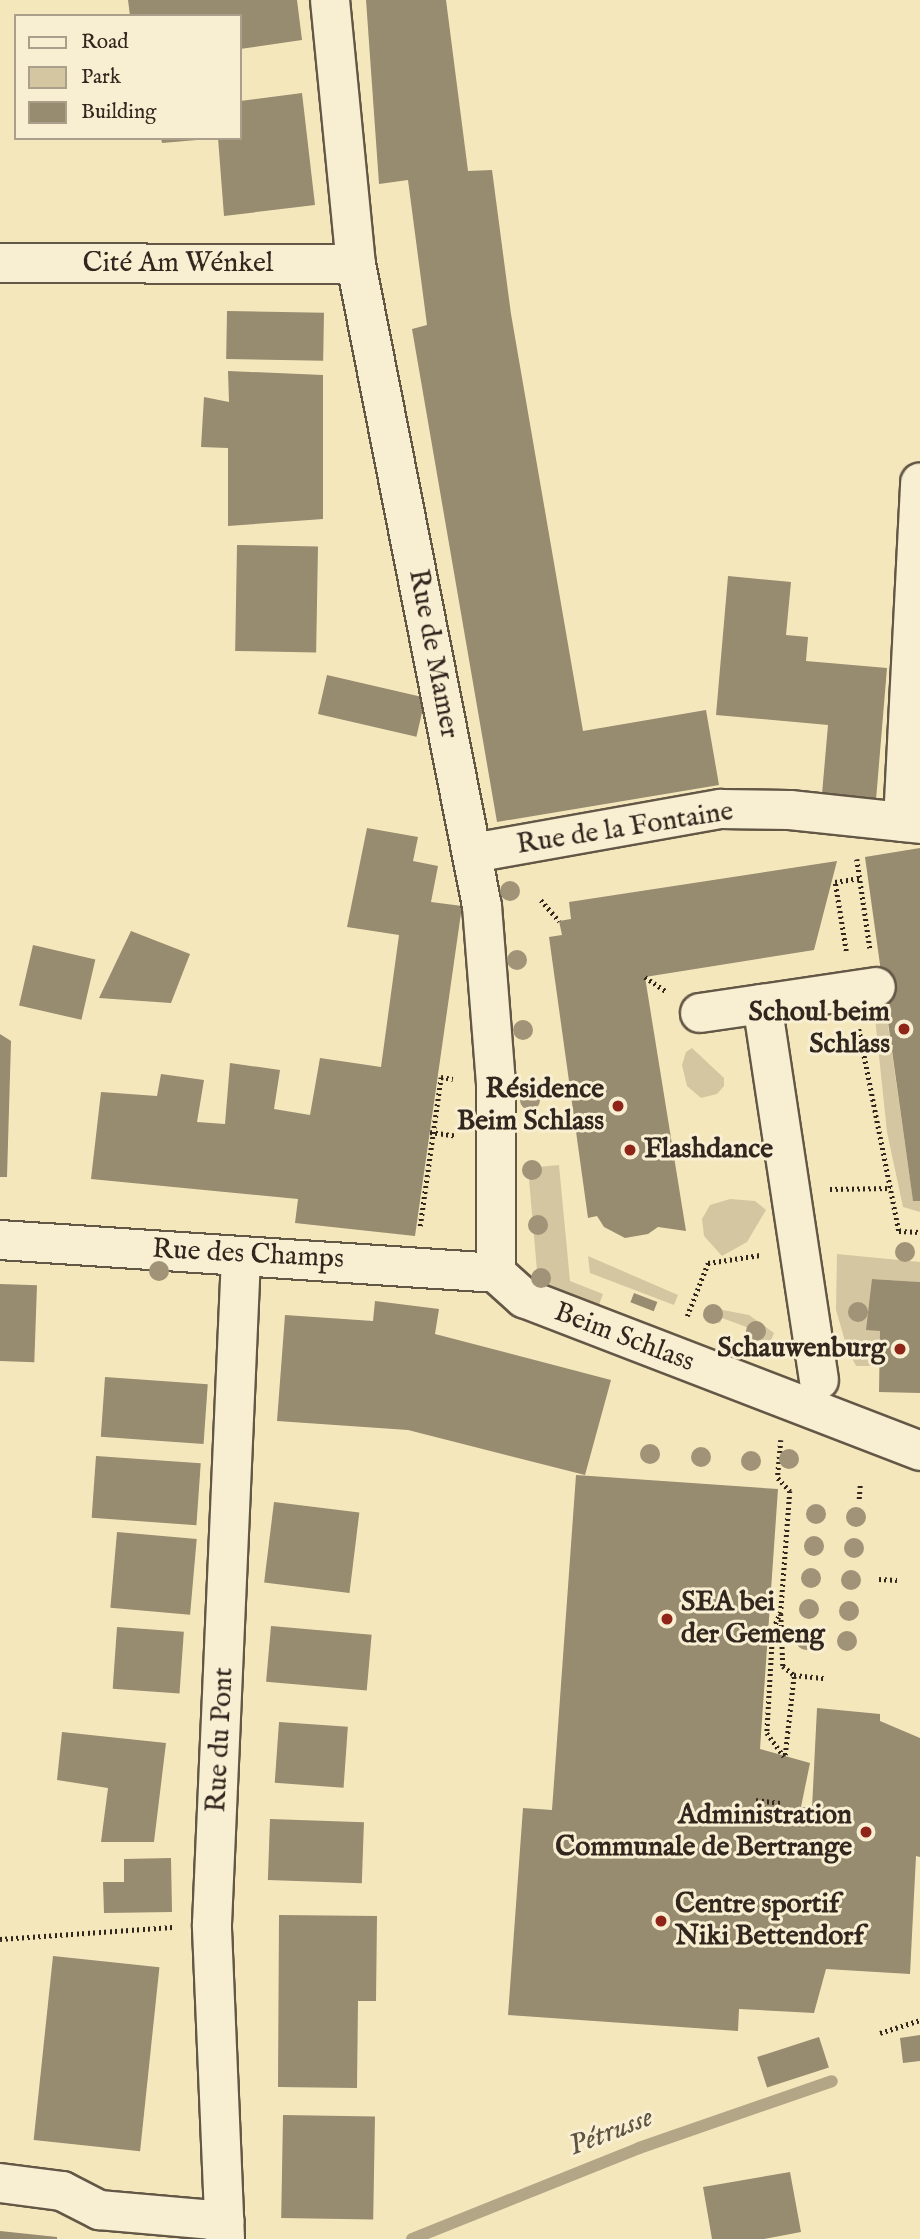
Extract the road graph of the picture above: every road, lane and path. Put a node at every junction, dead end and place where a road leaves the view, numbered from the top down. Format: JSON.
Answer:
{"nodes":[{"id":1,"x":330,"y":0,"type":"edge"},
{"id":2,"x":0,"y":264,"type":"edge"},
{"id":3,"x":356,"y":264,"type":"junction"},
{"id":4,"x":920,"y":482,"type":"edge"},
{"id":5,"x":911,"y":823,"type":"edge"},
{"id":6,"x":473,"y":853,"type":"junction"},
{"id":7,"x":541,"y":900,"type":"dead end"},
{"id":8,"x":559,"y":920,"type":"dead end"},
{"id":9,"x":866,"y":977,"type":"junction"},
{"id":10,"x":762,"y":1004,"type":"junction"},
{"id":11,"x":700,"y":1013,"type":"dead end"},
{"id":12,"x":496,"y":1085,"type":"junction"},
{"id":13,"x":850,"y":1186,"type":"dead end"},
{"id":14,"x":891,"y":1188,"type":"junction"},
{"id":15,"x":920,"y":1232,"type":"edge"},
{"id":16,"x":0,"y":1240,"type":"edge"},
{"id":17,"x":799,"y":1249,"type":"junction"},
{"id":18,"x":242,"y":1258,"type":"junction"},
{"id":19,"x":414,"y":1265,"type":"junction"},
{"id":20,"x":496,"y":1273,"type":"junction"},
{"id":21,"x":692,"y":1303,"type":"dead end"},
{"id":22,"x":819,"y":1380,"type":"dead end"},
{"id":23,"x":920,"y":1451,"type":"edge"},
{"id":24,"x":778,"y":1478,"type":"dead end"},
{"id":25,"x":860,"y":1485,"type":"dead end"},
{"id":26,"x":859,"y":1499,"type":"dead end"},
{"id":27,"x":879,"y":1580,"type":"dead end"},
{"id":28,"x":897,"y":1580,"type":"dead end"},
{"id":29,"x":781,"y":1612,"type":"junction"},
{"id":30,"x":794,"y":1675,"type":"junction"},
{"id":31,"x":825,"y":1678,"type":"dead end"},
{"id":32,"x":756,"y":1800,"type":"dead end"},
{"id":33,"x":780,"y":1803,"type":"dead end"},
{"id":34,"x":212,"y":1924,"type":"junction"},
{"id":35,"x":0,"y":1939,"type":"edge"},
{"id":36,"x":920,"y":2020,"type":"edge"},
{"id":37,"x":880,"y":2033,"type":"dead end"},
{"id":38,"x":0,"y":2183,"type":"edge"},
{"id":39,"x":225,"y":2230,"type":"edge"}],
"edges":[{"from":1,"to":3,"type":"street","name":"Rue de Mamer"},
{"from":2,"to":3,"type":"street","name":"Cité Am Wénkel"},
{"from":3,"to":6,"type":"street","name":"Rue de Mamer"},
{"from":4,"to":5,"type":"street","name":"Rue de la Fontaine"},
{"from":5,"to":6,"type":"street","name":"Rue de la Fontaine"},
{"from":6,"to":12,"type":"street","name":"Rue de Mamer"},
{"from":7,"to":8,"type":"path"},
{"from":9,"to":9,"type":"path"},
{"from":9,"to":10,"type":"street"},
{"from":9,"to":14,"type":"path"},
{"from":10,"to":11,"type":"street"},
{"from":10,"to":17,"type":"street"},
{"from":12,"to":19,"type":"path"},
{"from":12,"to":20,"type":"street","name":"Rue de Mamer"},
{"from":13,"to":14,"type":"path"},
{"from":14,"to":15,"type":"path"},
{"from":16,"to":18,"type":"street","name":"Rue des Champs"},
{"from":17,"to":21,"type":"path"},
{"from":17,"to":22,"type":"street"},
{"from":18,"to":19,"type":"street","name":"Rue des Champs"},
{"from":18,"to":34,"type":"street","name":"Rue du Pont"},
{"from":19,"to":20,"type":"street","name":"Rue des Champs"},
{"from":20,"to":23,"type":"street","name":"Beim Schlass"},
{"from":24,"to":29,"type":"path"},
{"from":25,"to":26,"type":"path"},
{"from":27,"to":28,"type":"path"},
{"from":29,"to":30,"type":"path"},
{"from":29,"to":30,"type":"path"},
{"from":30,"to":31,"type":"path"},
{"from":32,"to":33,"type":"path"},
{"from":34,"to":35,"type":"path"},
{"from":34,"to":39,"type":"street","name":"Rue du Pont"},
{"from":36,"to":37,"type":"path"},
{"from":38,"to":39,"type":"street","name":"Rue du Pont"}]}
